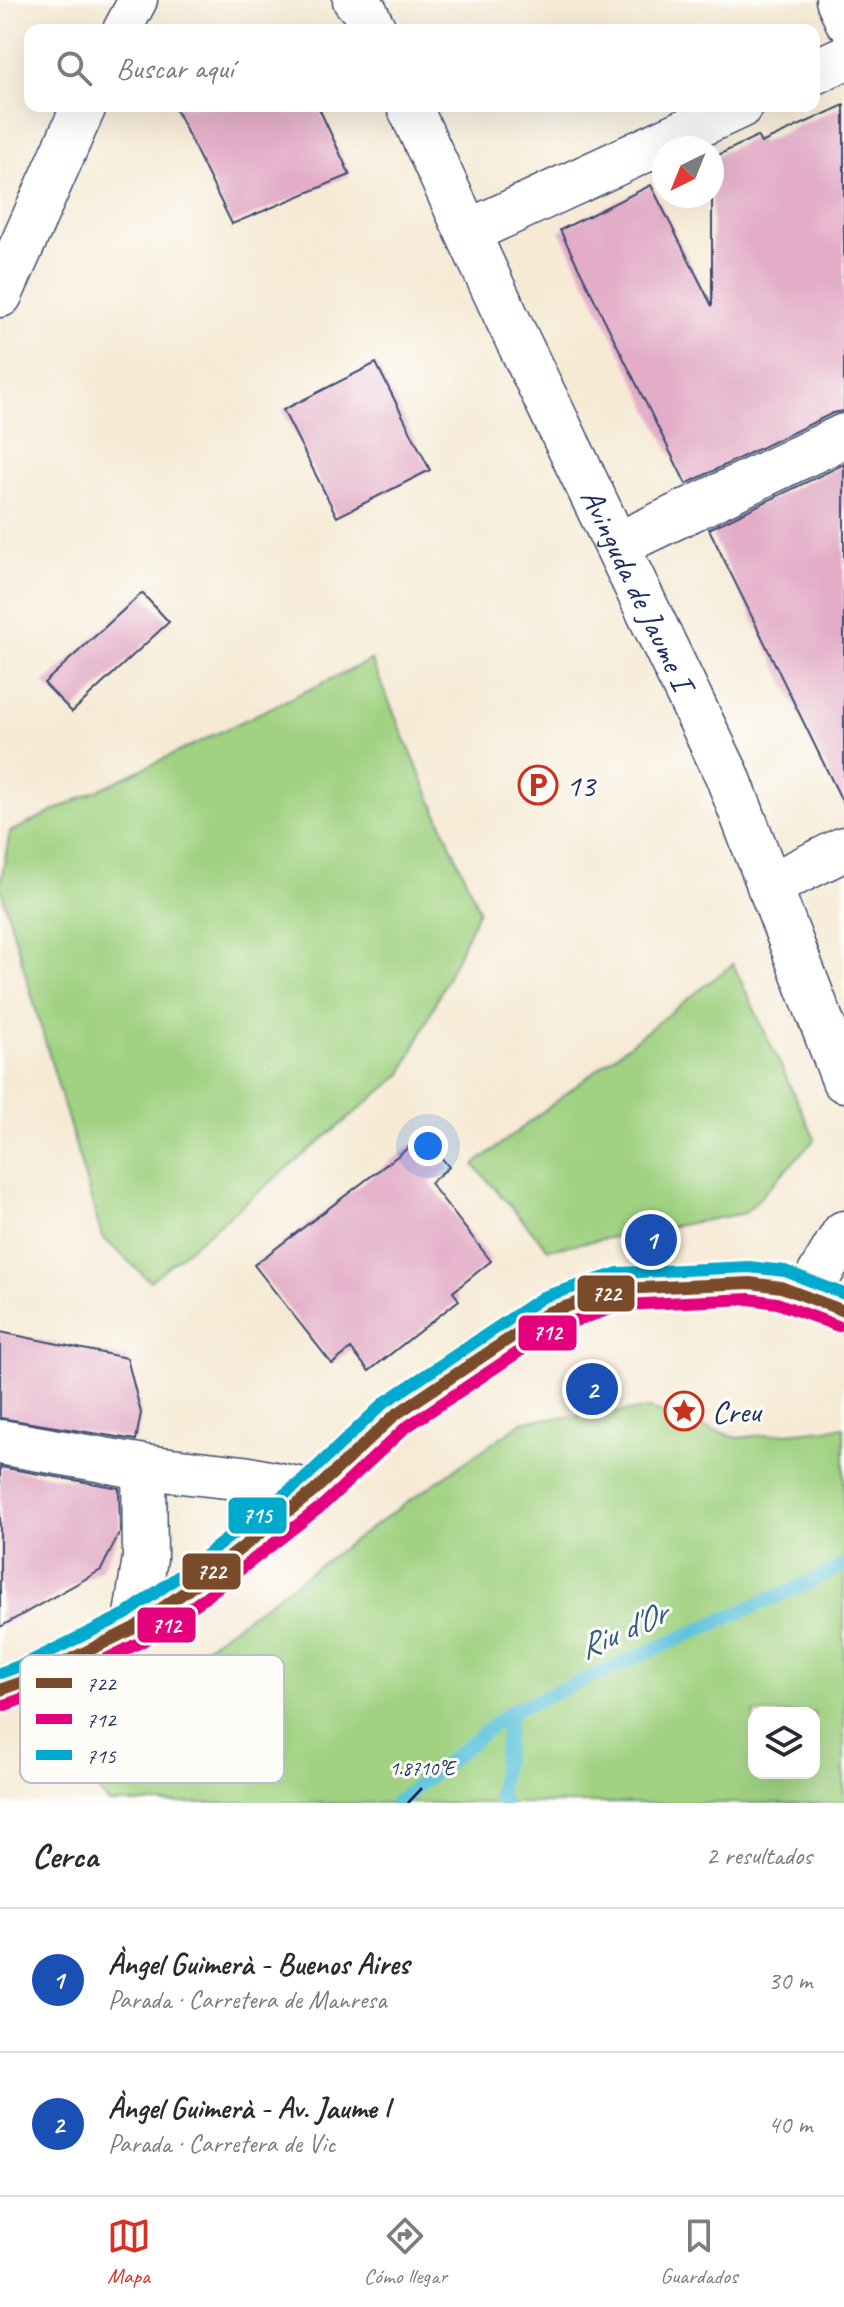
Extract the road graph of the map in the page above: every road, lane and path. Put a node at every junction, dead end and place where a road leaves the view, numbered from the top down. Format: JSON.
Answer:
{"nodes":[{"id":1,"x":138,"y":0,"type":"edge"},
{"id":2,"x":355,"y":0,"type":"edge"},
{"id":3,"x":835,"y":0,"type":"edge"},
{"id":4,"x":844,"y":21,"type":"edge"},
{"id":5,"x":125,"y":24,"type":"edge"},
{"id":6,"x":371,"y":24,"type":"edge"},
{"id":7,"x":844,"y":58,"type":"edge"},
{"id":8,"x":820,"y":69,"type":"edge"},
{"id":9,"x":81,"y":112,"type":"edge"},
{"id":10,"x":412,"y":112,"type":"edge"},
{"id":11,"x":727,"y":112,"type":"edge"},
{"id":12,"x":468,"y":232,"type":"junction"},
{"id":13,"x":0,"y":295,"type":"edge"},
{"id":14,"x":844,"y":436,"type":"edge"},
{"id":15,"x":617,"y":545,"type":"junction"},
{"id":16,"x":844,"y":849,"type":"edge"},
{"id":17,"x":769,"y":886,"type":"junction"},
{"id":18,"x":844,"y":1080,"type":"edge"},
{"id":19,"x":844,"y":1233,"type":"edge"},
{"id":20,"x":825,"y":1304,"type":"edge"},
{"id":21,"x":0,"y":1442,"type":"edge"},
{"id":22,"x":144,"y":1467,"type":"junction"},
{"id":23,"x":313,"y":1492,"type":"junction"},
{"id":24,"x":134,"y":1628,"type":"junction"},
{"id":25,"x":79,"y":1655,"type":"edge"},
{"id":26,"x":20,"y":1683,"type":"edge"},
{"id":27,"x":0,"y":1690,"type":"edge"}],
"edges":[{"from":1,"to":5,"type":"street"},
{"from":2,"to":6,"type":"street"},
{"from":3,"to":4,"type":"street"},
{"from":7,"to":8,"type":"street"},
{"from":9,"to":13,"type":"street"},
{"from":10,"to":12,"type":"street","name":"Avinguda de Jaume I"},
{"from":11,"to":12,"type":"street"},
{"from":12,"to":15,"type":"street","name":"Avinguda de Jaume I"},
{"from":14,"to":15,"type":"street"},
{"from":15,"to":17,"type":"street","name":"Avinguda de Jaume I"},
{"from":16,"to":17,"type":"street"},
{"from":17,"to":18,"type":"street","name":"Avinguda de Jaume I"},
{"from":19,"to":20,"type":"street"},
{"from":20,"to":23,"type":"street"},
{"from":21,"to":22,"type":"street"},
{"from":22,"to":23,"type":"street"},
{"from":22,"to":24,"type":"street"},
{"from":23,"to":24,"type":"street"},
{"from":24,"to":25,"type":"street"},
{"from":26,"to":27,"type":"street"}]}
